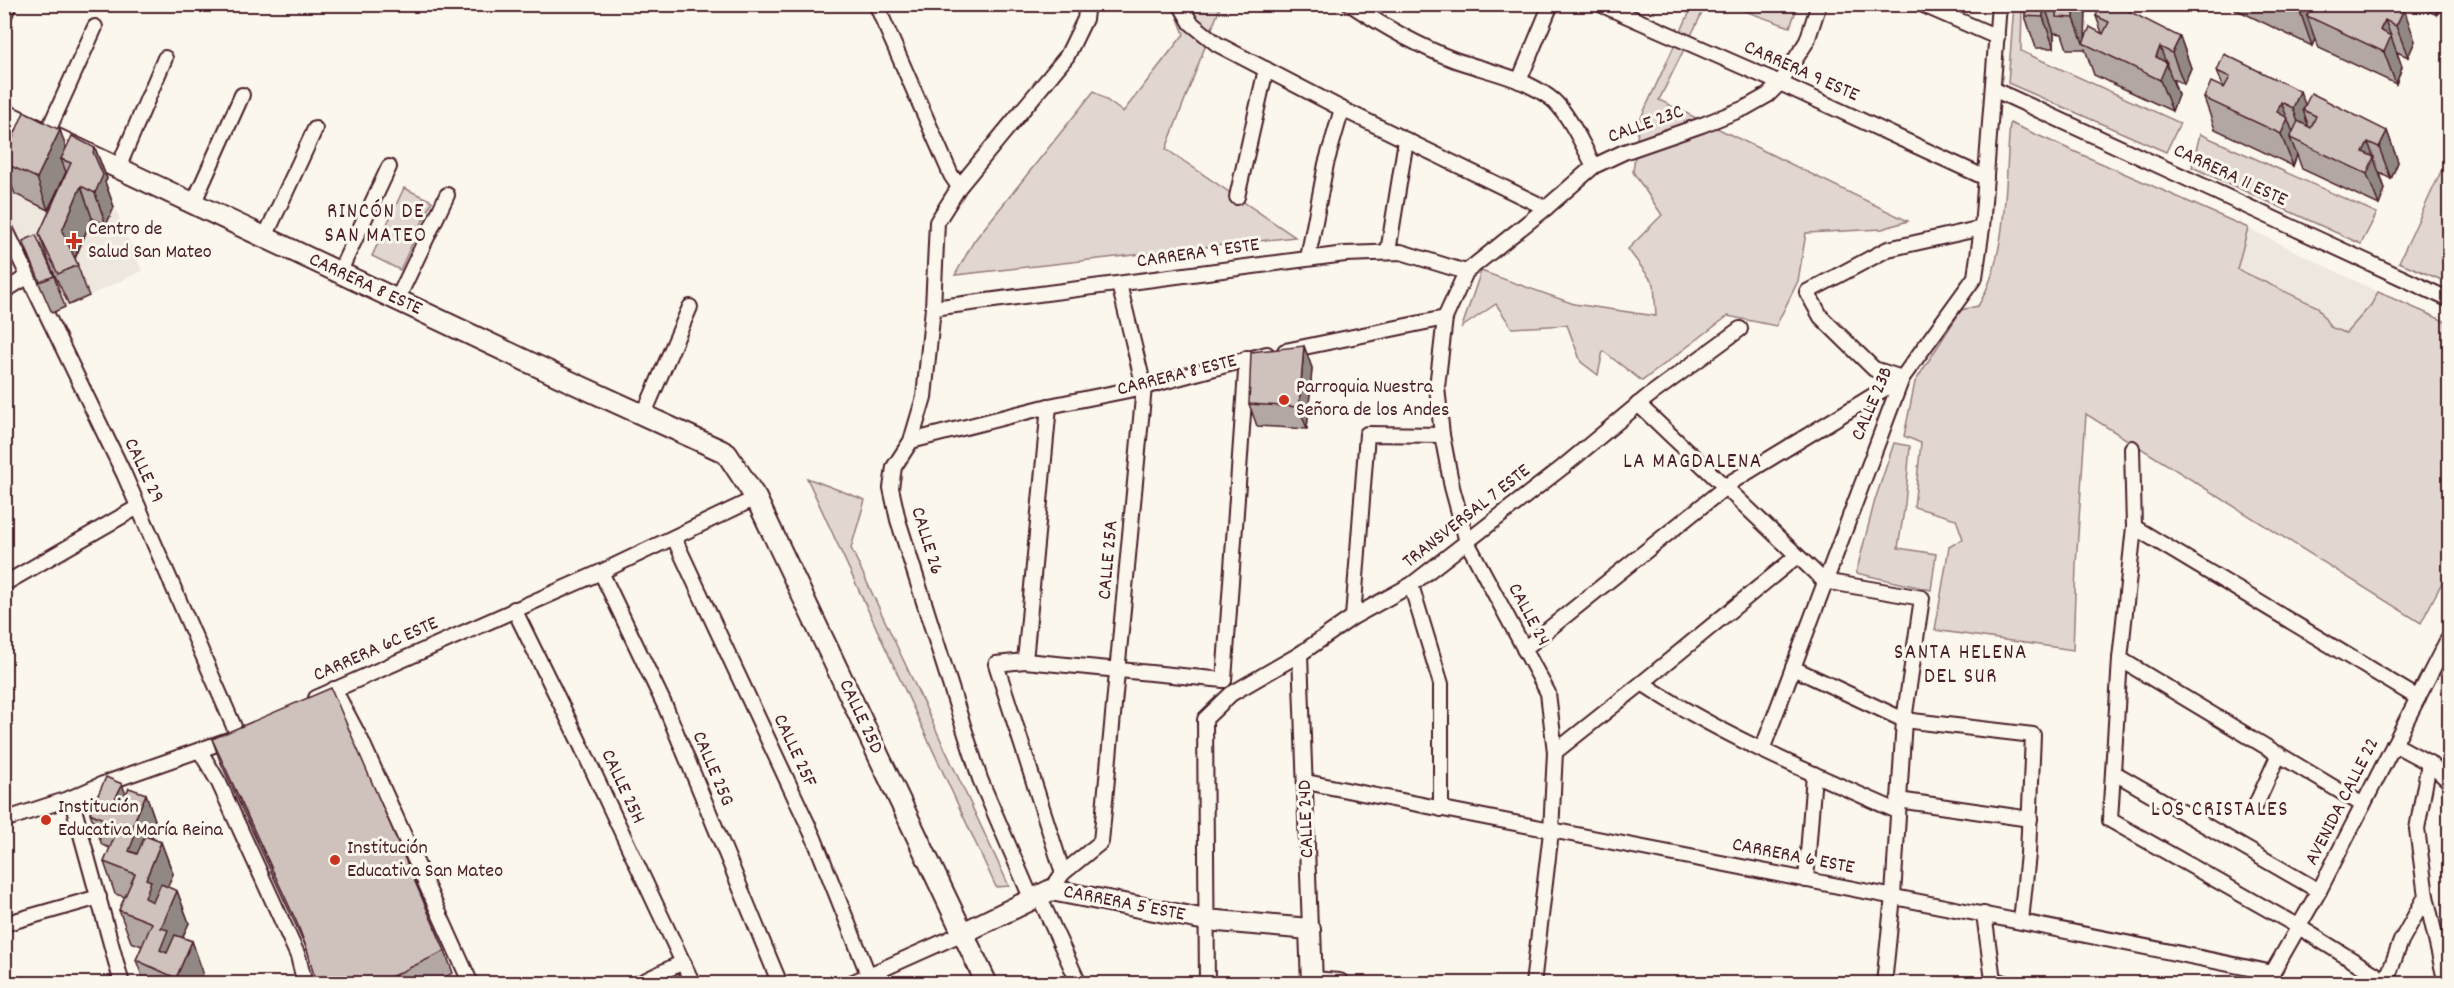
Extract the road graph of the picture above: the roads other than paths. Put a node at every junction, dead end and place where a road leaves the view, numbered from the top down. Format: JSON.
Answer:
{"nodes":[{"id":1,"x":9,"y":4,"type":"edge"},
{"id":2,"x":876,"y":4,"type":"edge"},
{"id":3,"x":1087,"y":4,"type":"edge"},
{"id":4,"x":1180,"y":4,"type":"edge"},
{"id":5,"x":1350,"y":4,"type":"edge"},
{"id":6,"x":1551,"y":4,"type":"edge"},
{"id":7,"x":1600,"y":4,"type":"edge"},
{"id":8,"x":1819,"y":4,"type":"edge"},
{"id":9,"x":1921,"y":4,"type":"edge"},
{"id":10,"x":1999,"y":4,"type":"edge"},
{"id":11,"x":4,"y":16,"type":"edge"},
{"id":12,"x":95,"y":27,"type":"dead end"},
{"id":13,"x":1997,"y":37,"type":"junction"},
{"id":14,"x":165,"y":58,"type":"dead end"},
{"id":15,"x":1266,"y":69,"type":"junction"},
{"id":16,"x":1519,"y":81,"type":"junction"},
{"id":17,"x":1780,"y":83,"type":"junction"},
{"id":18,"x":1993,"y":89,"type":"junction"},
{"id":19,"x":242,"y":95,"type":"dead end"},
{"id":20,"x":1342,"y":109,"type":"junction"},
{"id":21,"x":4,"y":114,"type":"edge"},
{"id":22,"x":315,"y":129,"type":"dead end"},
{"id":23,"x":47,"y":133,"type":"junction"},
{"id":24,"x":1406,"y":140,"type":"junction"},
{"id":25,"x":1594,"y":166,"type":"junction"},
{"id":26,"x":388,"y":167,"type":"dead end"},
{"id":27,"x":118,"y":168,"type":"junction"},
{"id":28,"x":1986,"y":178,"type":"junction"},
{"id":29,"x":959,"y":187,"type":"junction"},
{"id":30,"x":447,"y":195,"type":"dead end"},
{"id":31,"x":1237,"y":197,"type":"dead end"},
{"id":32,"x":194,"y":202,"type":"junction"},
{"id":33,"x":1546,"y":208,"type":"junction"},
{"id":34,"x":4,"y":226,"type":"edge"},
{"id":35,"x":1982,"y":228,"type":"junction"},
{"id":36,"x":265,"y":237,"type":"junction"},
{"id":37,"x":1388,"y":252,"type":"junction"},
{"id":38,"x":1308,"y":258,"type":"junction"},
{"id":39,"x":1466,"y":272,"type":"junction"},
{"id":40,"x":339,"y":273,"type":"junction"},
{"id":41,"x":27,"y":277,"type":"junction"},
{"id":42,"x":1119,"y":284,"type":"junction"},
{"id":43,"x":4,"y":291,"type":"edge"},
{"id":44,"x":397,"y":300,"type":"junction"},
{"id":45,"x":2450,"y":300,"type":"edge"},
{"id":46,"x":690,"y":307,"type":"dead end"},
{"id":47,"x":933,"y":308,"type":"junction"},
{"id":48,"x":1445,"y":318,"type":"junction"},
{"id":49,"x":1740,"y":328,"type":"dead end"},
{"id":50,"x":1247,"y":358,"type":"junction"},
{"id":51,"x":1902,"y":378,"type":"junction"},
{"id":52,"x":1144,"y":387,"type":"junction"},
{"id":53,"x":1638,"y":404,"type":"junction"},
{"id":54,"x":1048,"y":406,"type":"junction"},
{"id":55,"x":643,"y":416,"type":"junction"},
{"id":56,"x":1442,"y":435,"type":"junction"},
{"id":57,"x":910,"y":441,"type":"junction"},
{"id":58,"x":2132,"y":448,"type":"dead end"},
{"id":59,"x":727,"y":454,"type":"joint"},
{"id":60,"x":1724,"y":487,"type":"junction"},
{"id":61,"x":756,"y":498,"type":"junction"},
{"id":62,"x":138,"y":507,"type":"junction"},
{"id":63,"x":2134,"y":527,"type":"junction"},
{"id":64,"x":674,"y":538,"type":"junction"},
{"id":65,"x":1467,"y":542,"type":"junction"},
{"id":66,"x":1797,"y":556,"type":"junction"},
{"id":67,"x":601,"y":572,"type":"junction"},
{"id":68,"x":1824,"y":581,"type":"junction"},
{"id":69,"x":4,"y":584,"type":"edge"},
{"id":70,"x":1411,"y":585,"type":"junction"},
{"id":71,"x":514,"y":609,"type":"junction"},
{"id":72,"x":1353,"y":617,"type":"junction"},
{"id":73,"x":2450,"y":635,"type":"edge"},
{"id":74,"x":1524,"y":649,"type":"junction"},
{"id":75,"x":1300,"y":654,"type":"junction"},
{"id":76,"x":2120,"y":659,"type":"junction"},
{"id":77,"x":1025,"y":661,"type":"junction"},
{"id":78,"x":2444,"y":663,"type":"edge"},
{"id":79,"x":1119,"y":669,"type":"junction"},
{"id":80,"x":1793,"y":669,"type":"junction"},
{"id":81,"x":1224,"y":680,"type":"junction"},
{"id":82,"x":1642,"y":683,"type":"junction"},
{"id":83,"x":334,"y":689,"type":"junction"},
{"id":84,"x":1232,"y":694,"type":"junction"},
{"id":85,"x":2418,"y":698,"type":"junction"},
{"id":86,"x":302,"y":705,"type":"edge"},
{"id":87,"x":1904,"y":720,"type":"junction"},
{"id":88,"x":2394,"y":744,"type":"junction"},
{"id":89,"x":1762,"y":750,"type":"junction"},
{"id":90,"x":200,"y":751,"type":"junction"},
{"id":91,"x":1555,"y":752,"type":"junction"},
{"id":92,"x":2279,"y":754,"type":"junction"},
{"id":93,"x":2429,"y":763,"type":"junction"},
{"id":94,"x":2113,"y":772,"type":"junction"},
{"id":95,"x":1814,"y":774,"type":"junction"},
{"id":96,"x":1306,"y":782,"type":"junction"},
{"id":97,"x":2450,"y":782,"type":"edge"},
{"id":98,"x":71,"y":798,"type":"junction"},
{"id":99,"x":2364,"y":805,"type":"junction"},
{"id":100,"x":1898,"y":806,"type":"junction"},
{"id":101,"x":2255,"y":807,"type":"dead end"},
{"id":102,"x":1441,"y":809,"type":"junction"},
{"id":103,"x":2030,"y":819,"type":"junction"},
{"id":104,"x":4,"y":820,"type":"edge"},
{"id":105,"x":1551,"y":832,"type":"junction"},
{"id":106,"x":1063,"y":873,"type":"junction"},
{"id":107,"x":1806,"y":879,"type":"junction"},
{"id":108,"x":2319,"y":891,"type":"junction"},
{"id":109,"x":1041,"y":895,"type":"junction"},
{"id":110,"x":1893,"y":896,"type":"junction"},
{"id":111,"x":2426,"y":896,"type":"junction"},
{"id":112,"x":99,"y":897,"type":"junction"},
{"id":113,"x":1984,"y":914,"type":"junction"},
{"id":114,"x":1206,"y":920,"type":"junction"},
{"id":115,"x":2021,"y":921,"type":"junction"},
{"id":116,"x":4,"y":924,"type":"edge"},
{"id":117,"x":2299,"y":927,"type":"junction"},
{"id":118,"x":1310,"y":929,"type":"junction"},
{"id":119,"x":963,"y":933,"type":"junction"},
{"id":120,"x":683,"y":962,"type":"junction"},
{"id":121,"x":2270,"y":978,"type":"edge"},
{"id":122,"x":870,"y":979,"type":"edge"},
{"id":123,"x":469,"y":980,"type":"edge"},
{"id":124,"x":2385,"y":982,"type":"edge"},
{"id":125,"x":1312,"y":983,"type":"edge"},
{"id":126,"x":122,"y":984,"type":"edge"},
{"id":127,"x":305,"y":984,"type":"edge"},
{"id":128,"x":454,"y":984,"type":"edge"},
{"id":129,"x":638,"y":984,"type":"edge"},
{"id":130,"x":693,"y":984,"type":"edge"},
{"id":131,"x":780,"y":984,"type":"edge"},
{"id":132,"x":849,"y":984,"type":"edge"},
{"id":133,"x":987,"y":984,"type":"edge"},
{"id":134,"x":1079,"y":984,"type":"edge"},
{"id":135,"x":1207,"y":984,"type":"edge"},
{"id":136,"x":1339,"y":984,"type":"edge"},
{"id":137,"x":1533,"y":984,"type":"edge"},
{"id":138,"x":1884,"y":984,"type":"edge"},
{"id":139,"x":2008,"y":984,"type":"edge"},
{"id":140,"x":2446,"y":984,"type":"edge"}],
"edges":[{"from":1,"to":11,"type":"street"},
{"from":2,"to":29,"type":"street"},
{"from":3,"to":29,"type":"street","name":"CALLE 26"},
{"from":4,"to":15,"type":"street"},
{"from":5,"to":16,"type":"street"},
{"from":6,"to":16,"type":"street"},
{"from":7,"to":17,"type":"street","name":"CARRERA 9 ESTE"},
{"from":8,"to":17,"type":"street","name":"CALLE 23C"},
{"from":9,"to":13,"type":"street"},
{"from":10,"to":13,"type":"street","name":"CALLE 23B"},
{"from":12,"to":23,"type":"street"},
{"from":13,"to":18,"type":"street","name":"CALLE 23B"},
{"from":14,"to":27,"type":"street"},
{"from":15,"to":20,"type":"street"},
{"from":15,"to":31,"type":"street"},
{"from":16,"to":25,"type":"street"},
{"from":17,"to":25,"type":"street","name":"CALLE 23C"},
{"from":17,"to":28,"type":"street","name":"CARRERA 9 ESTE"},
{"from":18,"to":28,"type":"street","name":"CALLE 23B"},
{"from":18,"to":45,"type":"street","name":"CARRERA 11 ESTE"},
{"from":19,"to":32,"type":"street"},
{"from":20,"to":24,"type":"street"},
{"from":20,"to":38,"type":"street"},
{"from":21,"to":23,"type":"main road","name":"CARRERA 8 ESTE"},
{"from":22,"to":36,"type":"street"},
{"from":23,"to":27,"type":"main road","name":"CARRERA 8 ESTE"},
{"from":24,"to":33,"type":"street"},
{"from":24,"to":37,"type":"street"},
{"from":25,"to":33,"type":"street","name":"CALLE 23C"},
{"from":26,"to":40,"type":"street"},
{"from":27,"to":32,"type":"main road","name":"CARRERA 8 ESTE"},
{"from":28,"to":35,"type":"street","name":"CALLE 23B"},
{"from":29,"to":47,"type":"street","name":"CALLE 26"},
{"from":30,"to":44,"type":"street"},
{"from":32,"to":36,"type":"main road","name":"CARRERA 8 ESTE"},
{"from":33,"to":39,"type":"street","name":"CALLE 23C"},
{"from":34,"to":41,"type":"street","name":"CALLE 29"},
{"from":35,"to":51,"type":"street","name":"CALLE 23B"},
{"from":35,"to":51,"type":"street"},
{"from":36,"to":40,"type":"main road","name":"CARRERA 8 ESTE"},
{"from":37,"to":38,"type":"street","name":"CARRERA 9 ESTE"},
{"from":37,"to":39,"type":"street","name":"CARRERA 9 ESTE"},
{"from":38,"to":42,"type":"street","name":"CARRERA 9 ESTE"},
{"from":39,"to":48,"type":"street","name":"CALLE 24"},
{"from":40,"to":44,"type":"main road","name":"CARRERA 8 ESTE"},
{"from":41,"to":43,"type":"street"},
{"from":41,"to":62,"type":"street","name":"CALLE 29"},
{"from":42,"to":47,"type":"street","name":"CARRERA 9 ESTE"},
{"from":42,"to":52,"type":"street","name":"CALLE 25A"},
{"from":44,"to":55,"type":"main road","name":"CARRERA 8 ESTE"},
{"from":46,"to":55,"type":"street"},
{"from":47,"to":57,"type":"street","name":"CALLE 26"},
{"from":48,"to":50,"type":"street","name":"CARRERA 8 ESTE"},
{"from":48,"to":56,"type":"street","name":"CALLE 24"},
{"from":49,"to":53,"type":"street","name":"TRANSVERSAL 7 ESTE"},
{"from":50,"to":52,"type":"street","name":"CARRERA 8 ESTE"},
{"from":50,"to":81,"type":"street"},
{"from":51,"to":60,"type":"street"},
{"from":51,"to":68,"type":"street","name":"CALLE 23B"},
{"from":52,"to":54,"type":"street","name":"CARRERA 8 ESTE"},
{"from":52,"to":79,"type":"street","name":"CALLE 25A"},
{"from":53,"to":60,"type":"street"},
{"from":53,"to":65,"type":"street","name":"TRANSVERSAL 7 ESTE"},
{"from":54,"to":57,"type":"street","name":"CARRERA 8 ESTE"},
{"from":54,"to":77,"type":"street"},
{"from":55,"to":59,"type":"main road","name":"CARRERA 8 ESTE"},
{"from":56,"to":65,"type":"street","name":"CALLE 24"},
{"from":56,"to":72,"type":"street"},
{"from":57,"to":109,"type":"street","name":"CALLE 26"},
{"from":58,"to":63,"type":"street"},
{"from":59,"to":61,"type":"main road","name":"CALLE 25D"},
{"from":60,"to":66,"type":"street"},
{"from":60,"to":74,"type":"street"},
{"from":61,"to":64,"type":"street","name":"CARRERA 6C ESTE"},
{"from":61,"to":119,"type":"main road","name":"CALLE 25D"},
{"from":62,"to":69,"type":"street"},
{"from":62,"to":90,"type":"street","name":"CALLE 29"},
{"from":63,"to":76,"type":"street"},
{"from":63,"to":85,"type":"street"},
{"from":64,"to":67,"type":"street","name":"CARRERA 6C ESTE"},
{"from":64,"to":122,"type":"street","name":"CALLE 25F"},
{"from":65,"to":70,"type":"street","name":"TRANSVERSAL 7 ESTE"},
{"from":65,"to":74,"type":"street","name":"CALLE 24"},
{"from":66,"to":68,"type":"street"},
{"from":66,"to":82,"type":"street"},
{"from":67,"to":71,"type":"street","name":"CARRERA 6C ESTE"},
{"from":67,"to":131,"type":"street","name":"CALLE 25G"},
{"from":68,"to":80,"type":"street","name":"CALLE 23B"},
{"from":68,"to":87,"type":"street"},
{"from":70,"to":72,"type":"street","name":"TRANSVERSAL 7 ESTE"},
{"from":70,"to":102,"type":"street"},
{"from":71,"to":83,"type":"street","name":"CARRERA 6C ESTE"},
{"from":71,"to":120,"type":"street","name":"CALLE 25H"},
{"from":72,"to":75,"type":"street","name":"TRANSVERSAL 7 ESTE"},
{"from":73,"to":78,"type":"street","name":"AVENIDA CALLE 22"},
{"from":74,"to":91,"type":"street","name":"CALLE 24"},
{"from":75,"to":84,"type":"street","name":"TRANSVERSAL 7 ESTE"},
{"from":75,"to":96,"type":"street","name":"CALLE 24D"},
{"from":76,"to":92,"type":"street"},
{"from":76,"to":94,"type":"street"},
{"from":77,"to":79,"type":"street"},
{"from":77,"to":106,"type":"street"},
{"from":78,"to":85,"type":"street","name":"AVENIDA CALLE 22"},
{"from":79,"to":81,"type":"street"},
{"from":79,"to":106,"type":"street","name":"CALLE 25A"},
{"from":80,"to":87,"type":"street"},
{"from":80,"to":89,"type":"street","name":"CALLE 23B"},
{"from":81,"to":84,"type":"street"},
{"from":82,"to":89,"type":"street"},
{"from":82,"to":91,"type":"street"},
{"from":83,"to":86,"type":"street","name":"CARRERA 6C ESTE"},
{"from":83,"to":123,"type":"street"},
{"from":84,"to":114,"type":"street","name":"TRANSVERSAL 7 ESTE"},
{"from":85,"to":88,"type":"street","name":"AVENIDA CALLE 22"},
{"from":87,"to":100,"type":"street"},
{"from":87,"to":103,"type":"street"},
{"from":88,"to":93,"type":"street"},
{"from":88,"to":99,"type":"street","name":"AVENIDA CALLE 22"},
{"from":89,"to":95,"type":"street"},
{"from":90,"to":98,"type":"street"},
{"from":90,"to":127,"type":"street"},
{"from":91,"to":105,"type":"street","name":"CALLE 24"},
{"from":92,"to":99,"type":"street"},
{"from":92,"to":101,"type":"street"},
{"from":93,"to":97,"type":"street"},
{"from":93,"to":111,"type":"street"},
{"from":94,"to":108,"type":"street"},
{"from":94,"to":117,"type":"street"},
{"from":95,"to":100,"type":"street"},
{"from":95,"to":107,"type":"street"},
{"from":96,"to":102,"type":"street","name":"CARRERA 6 ESTE"},
{"from":96,"to":118,"type":"street","name":"CALLE 24D"},
{"from":98,"to":104,"type":"street"},
{"from":98,"to":112,"type":"street"},
{"from":99,"to":108,"type":"street","name":"AVENIDA CALLE 22"},
{"from":100,"to":103,"type":"street"},
{"from":100,"to":110,"type":"street"},
{"from":102,"to":105,"type":"street","name":"CARRERA 6 ESTE"},
{"from":103,"to":115,"type":"street"},
{"from":105,"to":107,"type":"street","name":"CARRERA 6 ESTE"},
{"from":105,"to":137,"type":"street","name":"CALLE 24"},
{"from":106,"to":109,"type":"street"},
{"from":107,"to":110,"type":"street","name":"CARRERA 6 ESTE"},
{"from":108,"to":117,"type":"street","name":"AVENIDA CALLE 22"},
{"from":109,"to":114,"type":"main road","name":"CARRERA 5 ESTE"},
{"from":109,"to":119,"type":"main road"},
{"from":109,"to":134,"type":"street","name":"CALLE 26"},
{"from":110,"to":113,"type":"street","name":"CARRERA 6 ESTE"},
{"from":110,"to":138,"type":"street"},
{"from":111,"to":124,"type":"street"},
{"from":111,"to":140,"type":"street"},
{"from":112,"to":116,"type":"street"},
{"from":112,"to":126,"type":"street"},
{"from":113,"to":115,"type":"street","name":"CARRERA 6 ESTE"},
{"from":113,"to":139,"type":"street"},
{"from":114,"to":118,"type":"main road","name":"CARRERA 5 ESTE"},
{"from":114,"to":135,"type":"street"},
{"from":115,"to":121,"type":"street","name":"CARRERA 6 ESTE"},
{"from":117,"to":121,"type":"street","name":"AVENIDA CALLE 22"},
{"from":117,"to":124,"type":"street"},
{"from":118,"to":125,"type":"main road","name":"CALLE 24D"},
{"from":119,"to":122,"type":"street"},
{"from":119,"to":133,"type":"main road","name":"CALLE 25D"},
{"from":120,"to":129,"type":"street"},
{"from":120,"to":130,"type":"street","name":"CALLE 25H"},
{"from":122,"to":132,"type":"street"},
{"from":123,"to":128,"type":"street"},
{"from":125,"to":136,"type":"main road"}]}
